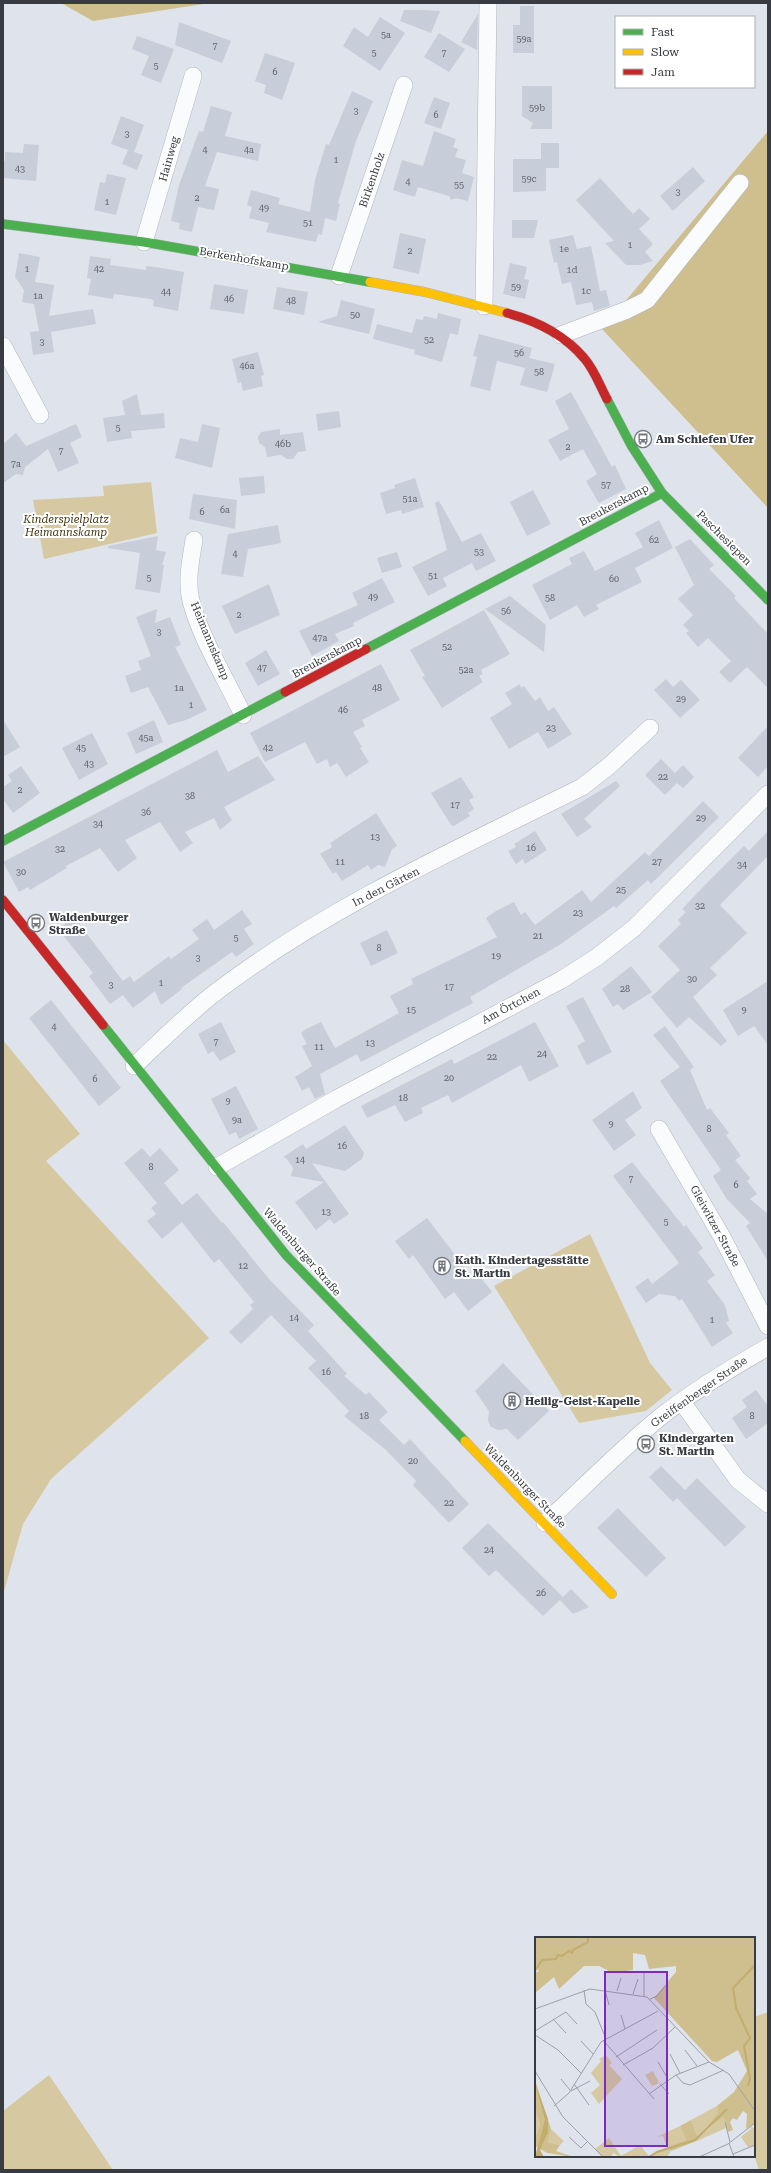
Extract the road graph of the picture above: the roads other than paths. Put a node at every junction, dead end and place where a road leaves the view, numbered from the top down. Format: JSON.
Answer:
{"nodes":[{"id":1,"x":488,"y":3,"type":"edge"},
{"id":2,"x":193,"y":76,"type":"dead end"},
{"id":3,"x":404,"y":84,"type":"dead end"},
{"id":4,"x":740,"y":183,"type":"dead end"},
{"id":5,"x":3,"y":224,"type":"edge"},
{"id":6,"x":144,"y":242,"type":"junction"},
{"id":7,"x":339,"y":276,"type":"junction"},
{"id":8,"x":484,"y":306,"type":"junction"},
{"id":9,"x":561,"y":335,"type":"junction"},
{"id":10,"x":3,"y":346,"type":"edge"},
{"id":11,"x":40,"y":415,"type":"dead end"},
{"id":12,"x":662,"y":493,"type":"junction"},
{"id":13,"x":194,"y":540,"type":"dead end"},
{"id":14,"x":768,"y":600,"type":"edge"},
{"id":15,"x":243,"y":715,"type":"junction"},
{"id":16,"x":650,"y":728,"type":"dead end"},
{"id":17,"x":768,"y":794,"type":"edge"},
{"id":18,"x":3,"y":841,"type":"edge"},
{"id":19,"x":3,"y":900,"type":"edge"},
{"id":20,"x":134,"y":1066,"type":"junction"},
{"id":21,"x":659,"y":1129,"type":"dead end"},
{"id":22,"x":217,"y":1167,"type":"junction"},
{"id":23,"x":768,"y":1326,"type":"edge"},
{"id":24,"x":768,"y":1346,"type":"edge"},
{"id":25,"x":682,"y":1402,"type":"junction"},
{"id":26,"x":768,"y":1504,"type":"edge"},
{"id":27,"x":545,"y":1523,"type":"junction"},
{"id":28,"x":612,"y":1594,"type":"dead end"}],
"edges":[{"from":1,"to":8,"type":"street"},
{"from":2,"to":6,"type":"street","name":"Hainweg"},
{"from":3,"to":7,"type":"street","name":"Birkenholz"},
{"from":4,"to":9,"type":"street"},
{"from":5,"to":6,"type":"street","name":"Berkenhofskamp"},
{"from":6,"to":7,"type":"street","name":"Berkenhofskamp"},
{"from":7,"to":8,"type":"street","name":"Berkenhofskamp"},
{"from":8,"to":9,"type":"street","name":"Berkenhofskamp"},
{"from":9,"to":12,"type":"street","name":"Berkenhofskamp"},
{"from":10,"to":11,"type":"street"},
{"from":12,"to":14,"type":"street","name":"Paschesiepen"},
{"from":12,"to":15,"type":"street","name":"Breukerskamp"},
{"from":13,"to":15,"type":"street","name":"Heimannskamp"},
{"from":15,"to":18,"type":"street","name":"Breukerskamp"},
{"from":16,"to":20,"type":"street","name":"In den Gärten"},
{"from":17,"to":22,"type":"street","name":"Am Örtchen"},
{"from":19,"to":20,"type":"street","name":"Waldenburger Straße"},
{"from":20,"to":22,"type":"street","name":"Waldenburger Straße"},
{"from":21,"to":23,"type":"street","name":"Gleiwitzer Straße"},
{"from":22,"to":27,"type":"street","name":"Waldenburger Straße"},
{"from":24,"to":25,"type":"street","name":"Greiffenberger Straße"},
{"from":25,"to":26,"type":"street"},
{"from":25,"to":27,"type":"street","name":"Greiffenberger Straße"},
{"from":27,"to":28,"type":"street","name":"Waldenburger Straße"}]}
